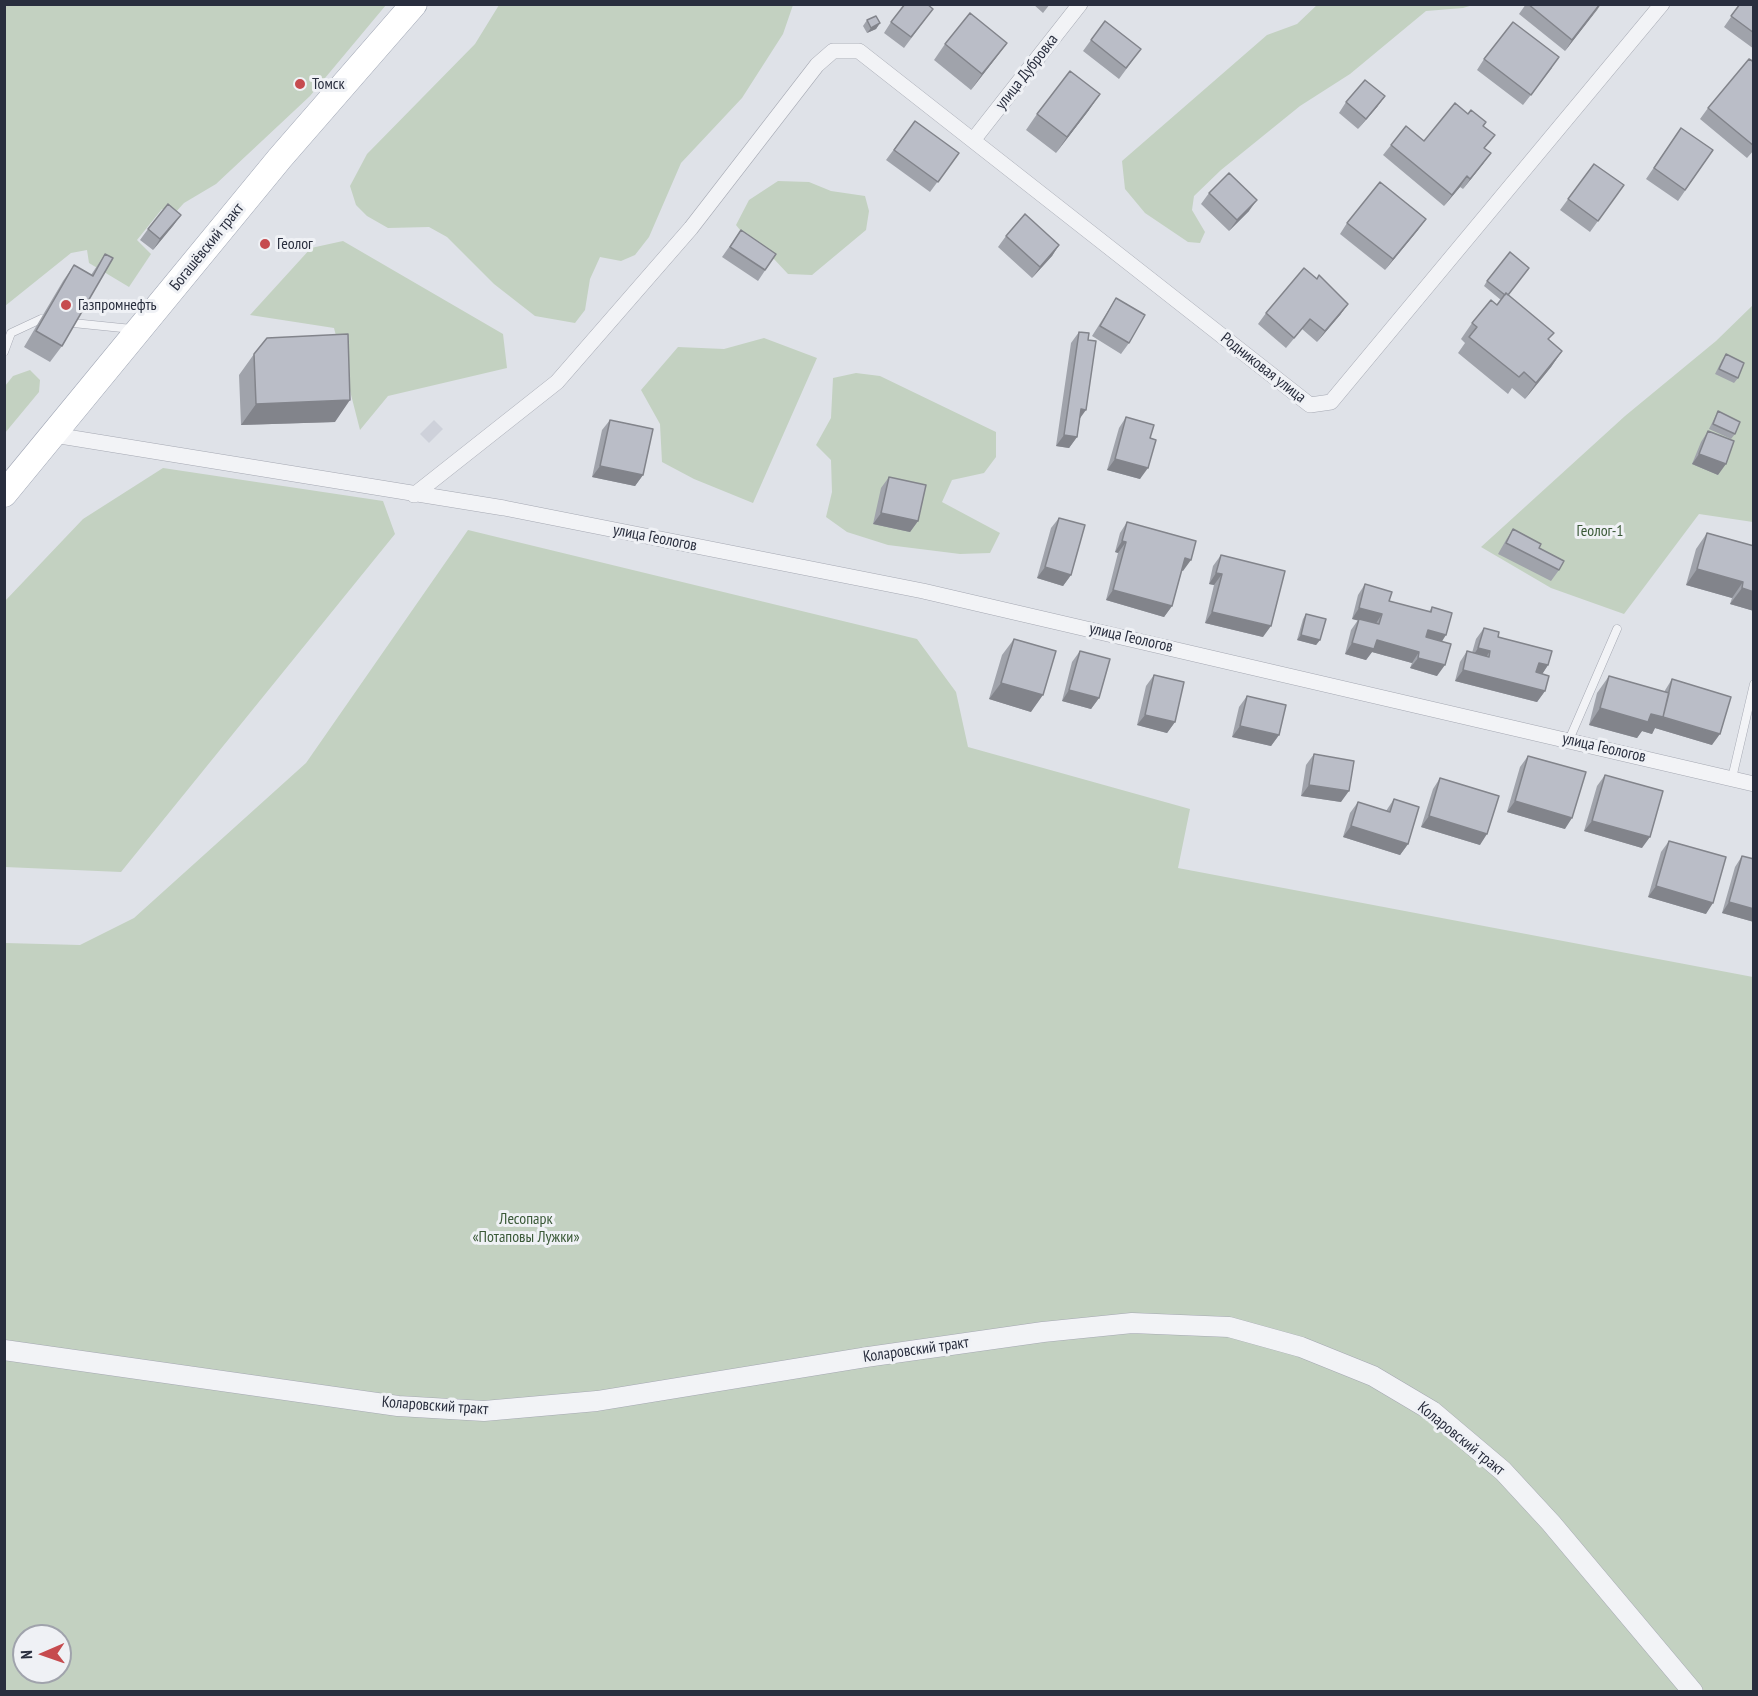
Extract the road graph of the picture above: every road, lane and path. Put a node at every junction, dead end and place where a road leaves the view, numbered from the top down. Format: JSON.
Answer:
{"nodes":[{"id":1,"x":414,"y":4,"type":"edge"},
{"id":2,"x":1080,"y":4,"type":"edge"},
{"id":3,"x":1662,"y":4,"type":"edge"},
{"id":4,"x":974,"y":139,"type":"junction"},
{"id":5,"x":41,"y":319,"type":"edge"},
{"id":6,"x":74,"y":322,"type":"edge"},
{"id":7,"x":139,"y":330,"type":"junction"},
{"id":8,"x":4,"y":352,"type":"edge"},
{"id":9,"x":54,"y":435,"type":"junction"},
{"id":10,"x":4,"y":494,"type":"edge"},
{"id":11,"x":414,"y":495,"type":"junction"},
{"id":12,"x":1617,"y":629,"type":"dead end"},
{"id":13,"x":1754,"y":684,"type":"edge"},
{"id":14,"x":1569,"y":740,"type":"junction"},
{"id":15,"x":1732,"y":778,"type":"junction"},
{"id":16,"x":1754,"y":784,"type":"edge"},
{"id":17,"x":4,"y":1350,"type":"edge"},
{"id":18,"x":1693,"y":1692,"type":"edge"}],
"edges":[{"from":1,"to":7,"type":"main road","name":"Богашёвский тракт"},
{"from":2,"to":4,"type":"street","name":"улица Дубровка"},
{"from":3,"to":4,"type":"street","name":"Родниковая улица"},
{"from":4,"to":11,"type":"street","name":"Родниковая улица"},
{"from":5,"to":8,"type":"lane"},
{"from":6,"to":7,"type":"lane"},
{"from":7,"to":9,"type":"main road","name":"Богашёвский тракт"},
{"from":9,"to":10,"type":"main road","name":"Богашёвский тракт"},
{"from":9,"to":11,"type":"street","name":"улица Геологов"},
{"from":11,"to":14,"type":"street","name":"улица Геологов"},
{"from":12,"to":14,"type":"lane"},
{"from":13,"to":15,"type":"lane"},
{"from":14,"to":15,"type":"street","name":"улица Геологов"},
{"from":15,"to":16,"type":"street","name":"улица Геологов"},
{"from":17,"to":18,"type":"street","name":"Коларовский тракт"}]}
